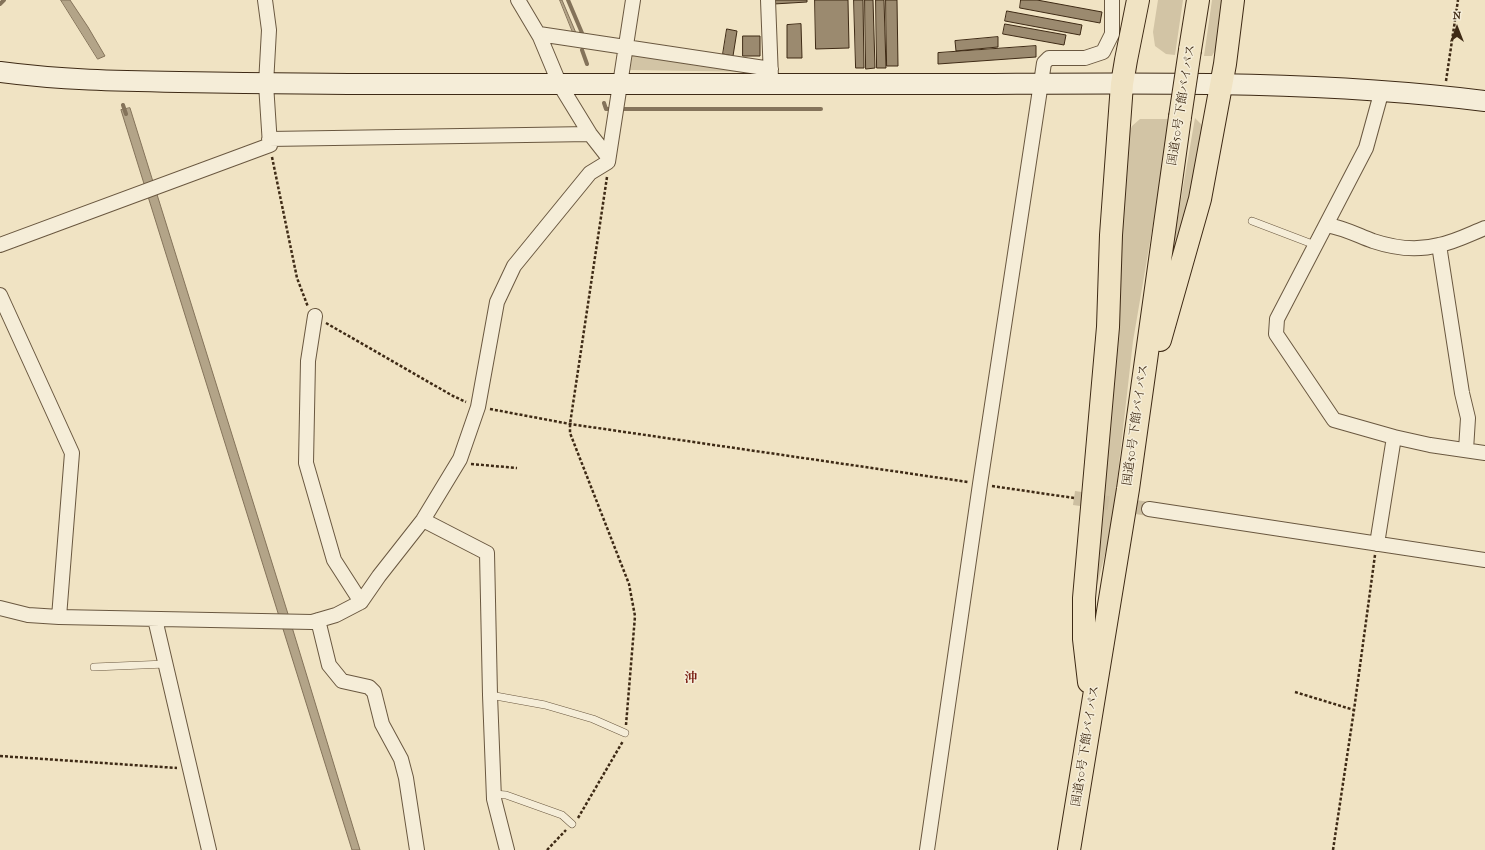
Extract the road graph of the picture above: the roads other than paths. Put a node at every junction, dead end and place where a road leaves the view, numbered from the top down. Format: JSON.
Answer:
{"nodes":[{"id":1,"x":265,"y":0,"type":"edge"},
{"id":2,"x":518,"y":0,"type":"edge"},
{"id":3,"x":633,"y":0,"type":"edge"},
{"id":4,"x":768,"y":0,"type":"edge"},
{"id":5,"x":1112,"y":0,"type":"edge"},
{"id":6,"x":1138,"y":0,"type":"edge"},
{"id":7,"x":1198,"y":0,"type":"edge"},
{"id":8,"x":1233,"y":0,"type":"edge"},
{"id":9,"x":539,"y":34,"type":"junction"},
{"id":10,"x":626,"y":47,"type":"junction"},
{"id":11,"x":0,"y":72,"type":"edge"},
{"id":12,"x":771,"y":77,"type":"junction"},
{"id":13,"x":266,"y":84,"type":"junction"},
{"id":14,"x":621,"y":84,"type":"junction"},
{"id":15,"x":1040,"y":84,"type":"junction"},
{"id":16,"x":1122,"y":84,"type":"junction"},
{"id":17,"x":560,"y":85,"type":"junction"},
{"id":18,"x":1221,"y":85,"type":"junction"},
{"id":19,"x":1382,"y":90,"type":"junction"},
{"id":20,"x":1485,"y":101,"type":"edge"},
{"id":21,"x":590,"y":134,"type":"junction"},
{"id":22,"x":269,"y":142,"type":"junction"},
{"id":23,"x":608,"y":160,"type":"junction"},
{"id":24,"x":1252,"y":220,"type":"dead end"},
{"id":25,"x":1326,"y":225,"type":"junction"},
{"id":26,"x":1485,"y":228,"type":"edge"},
{"id":27,"x":0,"y":245,"type":"edge"},
{"id":28,"x":1315,"y":245,"type":"junction"},
{"id":29,"x":1439,"y":245,"type":"junction"},
{"id":30,"x":0,"y":295,"type":"edge"},
{"id":31,"x":315,"y":316,"type":"road end"},
{"id":32,"x":1137,"y":420,"type":"junction"},
{"id":33,"x":1394,"y":437,"type":"junction"},
{"id":34,"x":1466,"y":450,"type":"junction"},
{"id":35,"x":1485,"y":453,"type":"edge"},
{"id":36,"x":1149,"y":509,"type":"tunnel mouth"},
{"id":37,"x":423,"y":520,"type":"junction"},
{"id":38,"x":1377,"y":544,"type":"junction"},
{"id":39,"x":1485,"y":560,"type":"edge"},
{"id":40,"x":361,"y":602,"type":"junction"},
{"id":41,"x":0,"y":608,"type":"edge"},
{"id":42,"x":59,"y":617,"type":"junction"},
{"id":43,"x":155,"y":619,"type":"junction"},
{"id":44,"x":318,"y":620,"type":"junction"},
{"id":45,"x":166,"y":664,"type":"junction"},
{"id":46,"x":94,"y":667,"type":"dead end"},
{"id":47,"x":490,"y":695,"type":"junction"},
{"id":48,"x":1092,"y":711,"type":"junction"},
{"id":49,"x":625,"y":733,"type":"road end"},
{"id":50,"x":494,"y":794,"type":"junction"},
{"id":51,"x":572,"y":824,"type":"road end"},
{"id":52,"x":209,"y":850,"type":"edge"},
{"id":53,"x":417,"y":850,"type":"edge"},
{"id":54,"x":507,"y":850,"type":"edge"},
{"id":55,"x":927,"y":850,"type":"edge"},
{"id":56,"x":1069,"y":850,"type":"edge"}],
"edges":[{"from":1,"to":13,"type":"street"},
{"from":2,"to":9,"type":"street"},
{"from":3,"to":10,"type":"street"},
{"from":4,"to":12,"type":"street"},
{"from":5,"to":15,"type":"street"},
{"from":6,"to":16,"type":"highway"},
{"from":7,"to":32,"type":"highway","name":"国道50号 下館バイパス","bridge":true},
{"from":8,"to":18,"type":"highway"},
{"from":9,"to":10,"type":"street"},
{"from":9,"to":17,"type":"street"},
{"from":10,"to":12,"type":"street"},
{"from":10,"to":14,"type":"street"},
{"from":11,"to":13,"type":"street"},
{"from":12,"to":14,"type":"street"},
{"from":12,"to":15,"type":"street"},
{"from":13,"to":17,"type":"street"},
{"from":13,"to":22,"type":"street"},
{"from":14,"to":17,"type":"street"},
{"from":14,"to":23,"type":"street"},
{"from":15,"to":16,"type":"street"},
{"from":15,"to":55,"type":"street"},
{"from":16,"to":18,"type":"street"},
{"from":16,"to":48,"type":"highway"},
{"from":17,"to":21,"type":"street"},
{"from":18,"to":19,"type":"street"},
{"from":18,"to":32,"type":"highway"},
{"from":19,"to":20,"type":"street"},
{"from":19,"to":25,"type":"street"},
{"from":21,"to":22,"type":"street"},
{"from":21,"to":23,"type":"street"},
{"from":22,"to":27,"type":"street"},
{"from":23,"to":37,"type":"street"},
{"from":24,"to":28,"type":"lane"},
{"from":25,"to":28,"type":"street"},
{"from":25,"to":29,"type":"street"},
{"from":26,"to":29,"type":"street"},
{"from":28,"to":33,"type":"street"},
{"from":29,"to":34,"type":"street"},
{"from":30,"to":42,"type":"street"},
{"from":31,"to":40,"type":"street"},
{"from":32,"to":48,"type":"highway","name":"国道50号 下館バイパス"},
{"from":33,"to":34,"type":"street"},
{"from":33,"to":38,"type":"street"},
{"from":34,"to":35,"type":"street"},
{"from":36,"to":38,"type":"street"},
{"from":37,"to":40,"type":"street"},
{"from":37,"to":47,"type":"street"},
{"from":38,"to":39,"type":"street"},
{"from":40,"to":44,"type":"street"},
{"from":41,"to":42,"type":"street"},
{"from":42,"to":43,"type":"street"},
{"from":43,"to":44,"type":"street"},
{"from":43,"to":45,"type":"street"},
{"from":44,"to":53,"type":"street"},
{"from":45,"to":46,"type":"lane"},
{"from":45,"to":52,"type":"street"},
{"from":47,"to":49,"type":"lane"},
{"from":47,"to":50,"type":"street"},
{"from":48,"to":56,"type":"highway","name":"国道50号 下館バイパス"},
{"from":50,"to":51,"type":"lane"},
{"from":50,"to":54,"type":"street"}]}
